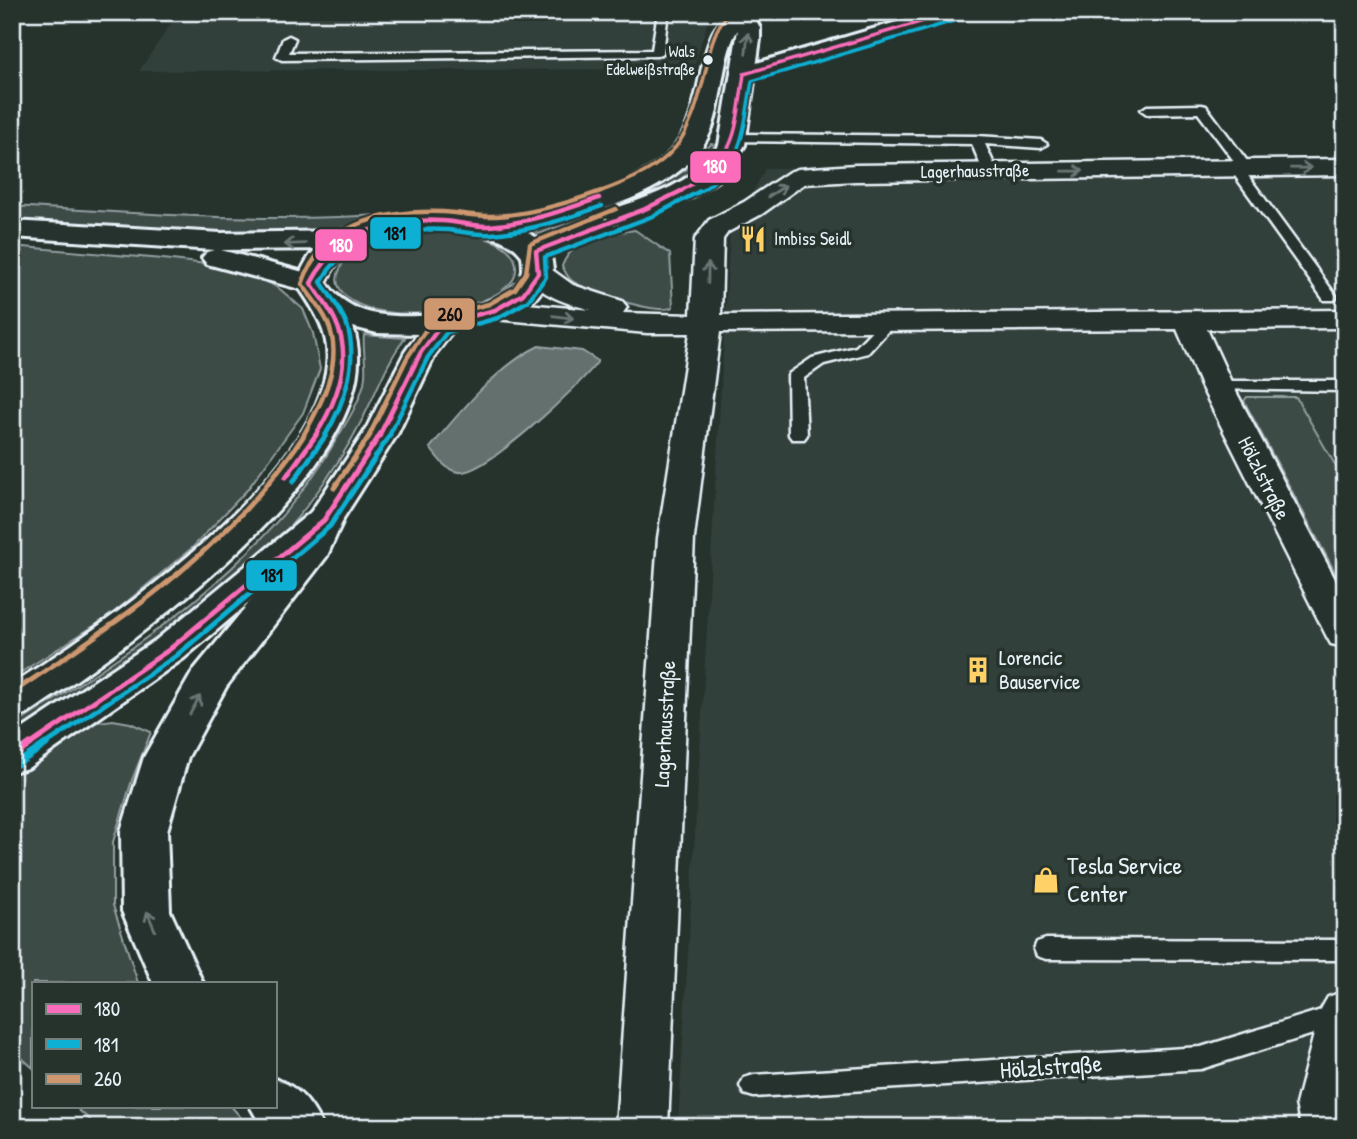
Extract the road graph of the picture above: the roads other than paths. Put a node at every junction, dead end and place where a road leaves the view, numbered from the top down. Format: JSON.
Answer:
{"nodes":[{"id":1,"x":663,"y":12,"type":"edge"},
{"id":2,"x":955,"y":12,"type":"edge"},
{"id":3,"x":741,"y":14,"type":"edge"},
{"id":4,"x":289,"y":40,"type":"dead end"},
{"id":5,"x":744,"y":74,"type":"junction"},
{"id":6,"x":1147,"y":110,"type":"dead end"},
{"id":7,"x":733,"y":138,"type":"junction"},
{"id":8,"x":977,"y":140,"type":"junction"},
{"id":9,"x":1041,"y":144,"type":"dead end"},
{"id":10,"x":1345,"y":167,"type":"edge"},
{"id":11,"x":1242,"y":169,"type":"junction"},
{"id":12,"x":990,"y":171,"type":"junction"},
{"id":13,"x":485,"y":226,"type":"junction"},
{"id":14,"x":12,"y":229,"type":"edge"},
{"id":15,"x":347,"y":240,"type":"junction"},
{"id":16,"x":12,"y":241,"type":"edge"},
{"id":17,"x":537,"y":262,"type":"junction"},
{"id":18,"x":320,"y":295,"type":"junction"},
{"id":19,"x":1337,"y":308,"type":"edge"},
{"id":20,"x":495,"y":310,"type":"junction"},
{"id":21,"x":1188,"y":320,"type":"junction"},
{"id":22,"x":888,"y":321,"type":"junction"},
{"id":23,"x":706,"y":323,"type":"junction"},
{"id":24,"x":442,"y":324,"type":"junction"},
{"id":25,"x":1217,"y":386,"type":"junction"},
{"id":26,"x":1345,"y":386,"type":"edge"},
{"id":27,"x":797,"y":436,"type":"dead end"},
{"id":28,"x":324,"y":520,"type":"junction"},
{"id":29,"x":1345,"y":635,"type":"edge"},
{"id":30,"x":12,"y":704,"type":"edge"},
{"id":31,"x":12,"y":757,"type":"edge"},
{"id":32,"x":1046,"y":949,"type":"dead end"},
{"id":33,"x":1345,"y":950,"type":"edge"},
{"id":34,"x":178,"y":982,"type":"edge"},
{"id":35,"x":1344,"y":1013,"type":"edge"},
{"id":36,"x":754,"y":1086,"type":"dead end"},
{"id":37,"x":276,"y":1103,"type":"edge"},
{"id":38,"x":295,"y":1127,"type":"edge"},
{"id":39,"x":642,"y":1127,"type":"edge"},
{"id":40,"x":1327,"y":1127,"type":"edge"}],
"edges":[{"from":1,"to":4,"type":"lane"},
{"from":2,"to":5,"type":"main road"},
{"from":5,"to":3,"type":"main road","one_way":true},
{"from":3,"to":13,"type":"main road"},
{"from":5,"to":7,"type":"main road"},
{"from":6,"to":11,"type":"lane"},
{"from":7,"to":8,"type":"lane"},
{"from":7,"to":17,"type":"main road"},
{"from":8,"to":9,"type":"lane"},
{"from":8,"to":12,"type":"lane"},
{"from":11,"to":10,"type":"street","name":"Lagerhausstraße","one_way":true},
{"from":12,"to":11,"type":"street","name":"Lagerhausstraße","one_way":true},
{"from":11,"to":19,"type":"lane"},
{"from":23,"to":12,"type":"street","name":"Lagerhausstraße","one_way":true},
{"from":13,"to":15,"type":"main road"},
{"from":13,"to":17,"type":"main road"},
{"from":15,"to":14,"type":"main road","one_way":true},
{"from":15,"to":18,"type":"main road"},
{"from":16,"to":18,"type":"main road"},
{"from":17,"to":20,"type":"main road"},
{"from":17,"to":23,"type":"street"},
{"from":18,"to":24,"type":"main road"},
{"from":18,"to":30,"type":"main road"},
{"from":19,"to":21,"type":"street"},
{"from":20,"to":23,"type":"street","one_way":true},
{"from":20,"to":24,"type":"main road"},
{"from":21,"to":22,"type":"street"},
{"from":21,"to":25,"type":"street","name":"Hölzlstraße"},
{"from":22,"to":23,"type":"street"},
{"from":22,"to":27,"type":"lane"},
{"from":23,"to":39,"type":"street","name":"Lagerhausstraße"},
{"from":24,"to":28,"type":"main road"},
{"from":25,"to":26,"type":"lane"},
{"from":25,"to":29,"type":"street","name":"Hölzlstraße"},
{"from":28,"to":31,"type":"main road"},
{"from":34,"to":28,"type":"main road","one_way":true},
{"from":32,"to":33,"type":"lane"},
{"from":35,"to":36,"type":"lane","name":"Hölzlstraße"},
{"from":35,"to":40,"type":"street","name":"Hölzlstraße"},
{"from":37,"to":38,"type":"main road"}]}
